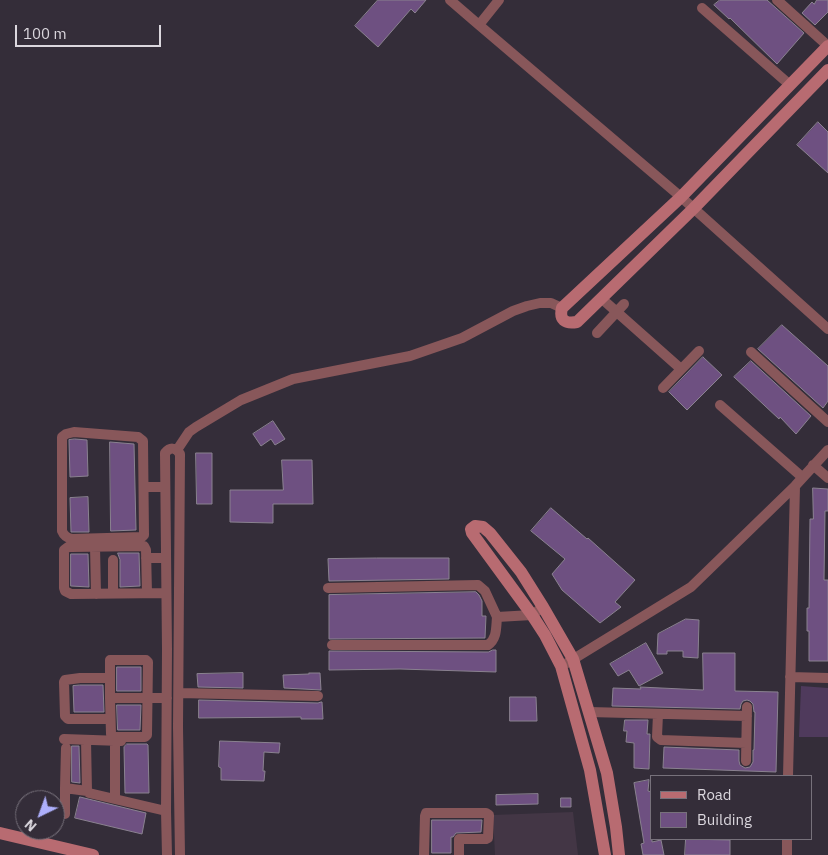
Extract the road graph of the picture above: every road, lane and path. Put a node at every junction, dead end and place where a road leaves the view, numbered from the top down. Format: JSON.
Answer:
{"nodes":[{"id":1,"x":450,"y":0,"type":"edge"},
{"id":2,"x":499,"y":0,"type":"edge"},
{"id":3,"x":777,"y":0,"type":"edge"},
{"id":4,"x":702,"y":8,"type":"dead end"},
{"id":5,"x":479,"y":25,"type":"junction"},
{"id":6,"x":828,"y":46,"type":"edge"},
{"id":7,"x":828,"y":70,"type":"edge"},
{"id":8,"x":790,"y":86,"type":"junction"},
{"id":9,"x":681,"y":197,"type":"junction"},
{"id":10,"x":693,"y":209,"type":"junction"},
{"id":11,"x":601,"y":298,"type":"junction"},
{"id":12,"x":624,"y":304,"type":"dead end"},
{"id":13,"x":562,"y":308,"type":"junction"},
{"id":14,"x":616,"y":312,"type":"junction"},
{"id":15,"x":828,"y":329,"type":"edge"},
{"id":16,"x":597,"y":332,"type":"dead end"},
{"id":17,"x":699,"y":351,"type":"dead end"},
{"id":18,"x":751,"y":352,"type":"dead end"},
{"id":19,"x":681,"y":369,"type":"junction"},
{"id":20,"x":663,"y":388,"type":"dead end"},
{"id":21,"x":720,"y":405,"type":"dead end"},
{"id":22,"x":828,"y":422,"type":"edge"},
{"id":23,"x":177,"y":450,"type":"junction"},
{"id":24,"x":828,"y":450,"type":"edge"},
{"id":25,"x":813,"y":465,"type":"junction"},
{"id":26,"x":802,"y":477,"type":"junction"},
{"id":27,"x":828,"y":478,"type":"edge"},
{"id":28,"x":144,"y":486,"type":"junction"},
{"id":29,"x":795,"y":486,"type":"junction"},
{"id":30,"x":165,"y":487,"type":"junction"},
{"id":31,"x":95,"y":546,"type":"junction"},
{"id":32,"x":146,"y":558,"type":"junction"},
{"id":33,"x":166,"y":558,"type":"junction"},
{"id":34,"x":113,"y":560,"type":"dead end"},
{"id":35,"x":328,"y":588,"type":"dead end"},
{"id":36,"x":113,"y":593,"type":"junction"},
{"id":37,"x":147,"y":593,"type":"junction"},
{"id":38,"x":166,"y":593,"type":"junction"},
{"id":39,"x":96,"y":594,"type":"junction"},
{"id":40,"x":544,"y":607,"type":"junction"},
{"id":41,"x":532,"y":615,"type":"junction"},
{"id":42,"x":497,"y":617,"type":"junction"},
{"id":43,"x":332,"y":644,"type":"dead end"},
{"id":44,"x":573,"y":659,"type":"junction"},
{"id":45,"x":561,"y":666,"type":"junction"},
{"id":46,"x":790,"y":677,"type":"junction"},
{"id":47,"x":110,"y":678,"type":"junction"},
{"id":48,"x":828,"y":678,"type":"edge"},
{"id":49,"x":179,"y":693,"type":"junction"},
{"id":50,"x":318,"y":696,"type":"dead end"},
{"id":51,"x":110,"y":698,"type":"junction"},
{"id":52,"x":148,"y":698,"type":"junction"},
{"id":53,"x":167,"y":698,"type":"junction"},
{"id":54,"x":589,"y":712,"type":"junction"},
{"id":55,"x":658,"y":714,"type":"junction"},
{"id":56,"x":110,"y":719,"type":"junction"},
{"id":57,"x":86,"y":740,"type":"junction"},
{"id":58,"x":115,"y":741,"type":"junction"},
{"id":59,"x":139,"y":742,"type":"dead end"},
{"id":60,"x":746,"y":743,"type":"junction"},
{"id":61,"x":746,"y":761,"type":"dead end"},
{"id":62,"x":606,"y":773,"type":"junction"},
{"id":63,"x":788,"y":775,"type":"edge"},
{"id":64,"x":591,"y":776,"type":"junction"},
{"id":65,"x":65,"y":788,"type":"joint"},
{"id":66,"x":87,"y":791,"type":"junction"},
{"id":67,"x":115,"y":799,"type":"junction"},
{"id":68,"x":166,"y":811,"type":"junction"},
{"id":69,"x":0,"y":833,"type":"edge"},
{"id":70,"x":787,"y":840,"type":"edge"},
{"id":71,"x":93,"y":855,"type":"edge"},
{"id":72,"x":167,"y":855,"type":"edge"},
{"id":73,"x":180,"y":855,"type":"edge"},
{"id":74,"x":424,"y":855,"type":"edge"},
{"id":75,"x":460,"y":855,"type":"edge"},
{"id":76,"x":605,"y":855,"type":"edge"},
{"id":77,"x":619,"y":855,"type":"edge"},
{"id":78,"x":787,"y":855,"type":"edge"}],
"edges":[{"from":1,"to":5,"type":"street"},
{"from":2,"to":5,"type":"street"},
{"from":3,"to":6,"type":"street"},
{"from":4,"to":8,"type":"street"},
{"from":5,"to":9,"type":"street"},
{"from":6,"to":8,"type":"street"},
{"from":7,"to":10,"type":"street"},
{"from":8,"to":9,"type":"street"},
{"from":9,"to":10,"type":"street"},
{"from":9,"to":13,"type":"street"},
{"from":10,"to":11,"type":"street"},
{"from":10,"to":15,"type":"street"},
{"from":11,"to":13,"type":"street"},
{"from":11,"to":14,"type":"street"},
{"from":12,"to":14,"type":"street"},
{"from":13,"to":23,"type":"street"},
{"from":14,"to":16,"type":"street"},
{"from":14,"to":19,"type":"street"},
{"from":17,"to":19,"type":"street"},
{"from":18,"to":22,"type":"street"},
{"from":19,"to":20,"type":"street"},
{"from":21,"to":26,"type":"street"},
{"from":23,"to":30,"type":"street"},
{"from":23,"to":49,"type":"street"},
{"from":24,"to":25,"type":"street"},
{"from":25,"to":26,"type":"street"},
{"from":25,"to":27,"type":"street"},
{"from":26,"to":29,"type":"street"},
{"from":28,"to":28,"type":"street"},
{"from":28,"to":30,"type":"street"},
{"from":29,"to":44,"type":"street"},
{"from":29,"to":46,"type":"street"},
{"from":30,"to":33,"type":"street"},
{"from":31,"to":32,"type":"street"},
{"from":31,"to":39,"type":"street"},
{"from":31,"to":39,"type":"street"},
{"from":32,"to":33,"type":"street"},
{"from":32,"to":37,"type":"street"},
{"from":33,"to":38,"type":"street"},
{"from":34,"to":36,"type":"street"},
{"from":35,"to":42,"type":"street"},
{"from":36,"to":37,"type":"street"},
{"from":36,"to":39,"type":"street"},
{"from":37,"to":38,"type":"street"},
{"from":38,"to":53,"type":"street"},
{"from":40,"to":41,"type":"street"},
{"from":40,"to":41,"type":"street"},
{"from":40,"to":44,"type":"street"},
{"from":41,"to":42,"type":"street"},
{"from":41,"to":45,"type":"street"},
{"from":42,"to":43,"type":"street"},
{"from":44,"to":45,"type":"street"},
{"from":44,"to":54,"type":"street"},
{"from":45,"to":64,"type":"street"},
{"from":46,"to":48,"type":"street"},
{"from":46,"to":63,"type":"street"},
{"from":47,"to":51,"type":"street"},
{"from":47,"to":52,"type":"street"},
{"from":47,"to":56,"type":"street"},
{"from":49,"to":50,"type":"street"},
{"from":49,"to":73,"type":"street"},
{"from":51,"to":52,"type":"street"},
{"from":51,"to":56,"type":"street"},
{"from":52,"to":53,"type":"street"},
{"from":52,"to":56,"type":"street"},
{"from":53,"to":68,"type":"street"},
{"from":54,"to":55,"type":"street"},
{"from":54,"to":62,"type":"street"},
{"from":55,"to":60,"type":"street"},
{"from":55,"to":60,"type":"street"},
{"from":57,"to":58,"type":"street"},
{"from":57,"to":65,"type":"street"},
{"from":57,"to":66,"type":"street"},
{"from":58,"to":59,"type":"street"},
{"from":58,"to":67,"type":"street"},
{"from":60,"to":61,"type":"street"},
{"from":62,"to":64,"type":"street"},
{"from":62,"to":77,"type":"street"},
{"from":64,"to":76,"type":"street"},
{"from":65,"to":66,"type":"street"},
{"from":66,"to":67,"type":"street"},
{"from":67,"to":68,"type":"street"},
{"from":68,"to":72,"type":"street"},
{"from":69,"to":71,"type":"street"},
{"from":70,"to":78,"type":"street"},
{"from":74,"to":75,"type":"street"}]}
